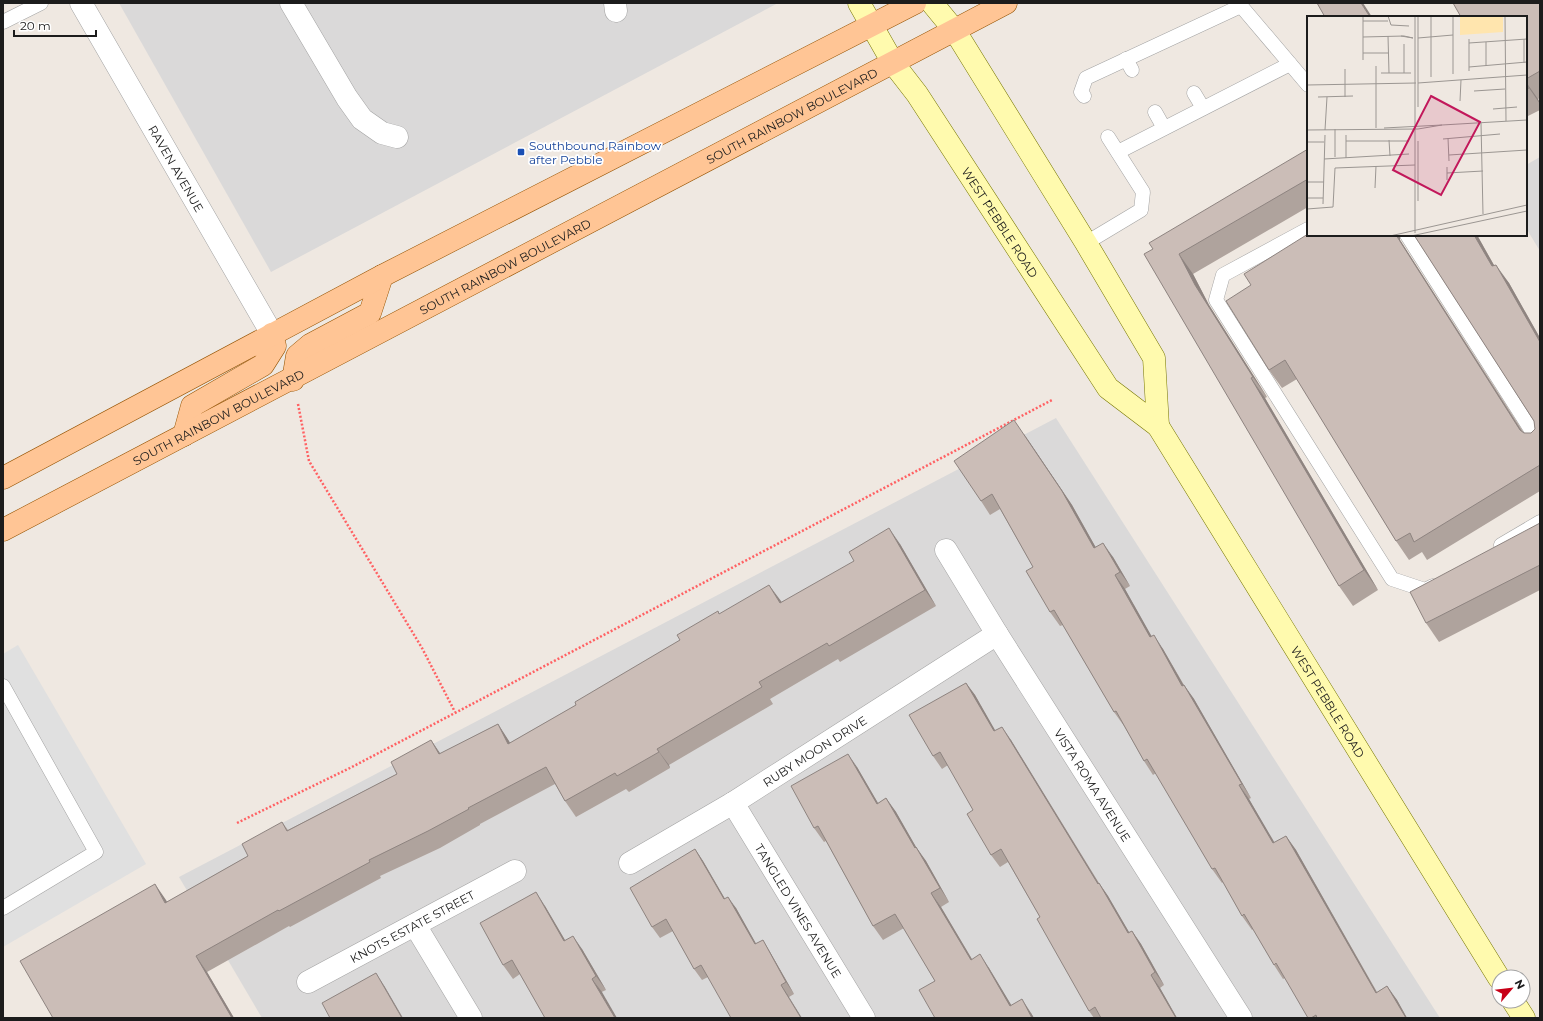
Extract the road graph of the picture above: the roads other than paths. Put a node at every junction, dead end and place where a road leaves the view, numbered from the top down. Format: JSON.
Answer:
{"nodes":[{"id":1,"x":41,"y":3,"type":"edge"},
{"id":2,"x":82,"y":3,"type":"edge"},
{"id":3,"x":291,"y":3,"type":"edge"},
{"id":4,"x":860,"y":3,"type":"edge"},
{"id":5,"x":915,"y":3,"type":"edge"},
{"id":6,"x":932,"y":3,"type":"edge"},
{"id":7,"x":1006,"y":3,"type":"edge"},
{"id":8,"x":1242,"y":4,"type":"edge"},
{"id":9,"x":3,"y":22,"type":"edge"},
{"id":10,"x":872,"y":26,"type":"junction"},
{"id":11,"x":955,"y":31,"type":"junction"},
{"id":12,"x":893,"y":63,"type":"junction"},
{"id":13,"x":1290,"y":64,"type":"junction"},
{"id":14,"x":1307,"y":84,"type":"edge"},
{"id":15,"x":1194,"y":93,"type":"dead end"},
{"id":16,"x":1084,"y":96,"type":"dead end"},
{"id":17,"x":1203,"y":108,"type":"junction"},
{"id":18,"x":1155,"y":112,"type":"dead end"},
{"id":19,"x":1164,"y":128,"type":"junction"},
{"id":20,"x":397,"y":137,"type":"dead end"},
{"id":21,"x":1108,"y":137,"type":"dead end"},
{"id":22,"x":1118,"y":152,"type":"junction"},
{"id":23,"x":1307,"y":230,"type":"edge"},
{"id":24,"x":1408,"y":236,"type":"edge"},
{"id":25,"x":1086,"y":243,"type":"junction"},
{"id":26,"x":382,"y":276,"type":"junction"},
{"id":27,"x":272,"y":334,"type":"junction"},
{"id":28,"x":293,"y":380,"type":"junction"},
{"id":29,"x":1158,"y":426,"type":"junction"},
{"id":30,"x":184,"y":435,"type":"junction"},
{"id":31,"x":1540,"y":444,"type":"edge"},
{"id":32,"x":3,"y":478,"type":"edge"},
{"id":33,"x":1540,"y":522,"type":"edge"},
{"id":34,"x":3,"y":530,"type":"edge"},
{"id":35,"x":946,"y":550,"type":"dead end"},
{"id":36,"x":1486,"y":554,"type":"edge"},
{"id":37,"x":1446,"y":578,"type":"edge"},
{"id":38,"x":997,"y":634,"type":"junction"},
{"id":39,"x":3,"y":686,"type":"edge"},
{"id":40,"x":733,"y":803,"type":"junction"},
{"id":41,"x":630,"y":863,"type":"dead end"},
{"id":42,"x":515,"y":871,"type":"dead end"},
{"id":43,"x":3,"y":908,"type":"edge"},
{"id":44,"x":414,"y":925,"type":"junction"},
{"id":45,"x":1493,"y":969,"type":"edge"},
{"id":46,"x":308,"y":982,"type":"dead end"},
{"id":47,"x":1519,"y":1009,"type":"edge"},
{"id":48,"x":471,"y":1018,"type":"edge"},
{"id":49,"x":864,"y":1018,"type":"edge"},
{"id":50,"x":1240,"y":1018,"type":"edge"},
{"id":51,"x":1524,"y":1018,"type":"edge"}],
"edges":[{"from":1,"to":9,"type":"lane"},
{"from":2,"to":27,"type":"street","name":"RAVEN AVENUE"},
{"from":3,"to":20,"type":"street"},
{"from":4,"to":10,"type":"street","name":"WEST PEBBLE ROAD"},
{"from":5,"to":10,"type":"main road"},
{"from":6,"to":11,"type":"street","name":"WEST PEBBLE ROAD"},
{"from":7,"to":11,"type":"main road","name":"SOUTH RAINBOW BOULEVARD"},
{"from":8,"to":13,"type":"lane"},
{"from":8,"to":16,"type":"lane"},
{"from":10,"to":12,"type":"street","name":"WEST PEBBLE ROAD"},
{"from":10,"to":26,"type":"main road"},
{"from":11,"to":12,"type":"main road","name":"SOUTH RAINBOW BOULEVARD"},
{"from":11,"to":25,"type":"street","name":"WEST PEBBLE ROAD"},
{"from":12,"to":28,"type":"main road","name":"SOUTH RAINBOW BOULEVARD"},
{"from":12,"to":29,"type":"street","name":"WEST PEBBLE ROAD"},
{"from":13,"to":14,"type":"lane"},
{"from":13,"to":17,"type":"lane"},
{"from":15,"to":17,"type":"lane"},
{"from":17,"to":19,"type":"lane"},
{"from":18,"to":19,"type":"lane"},
{"from":19,"to":22,"type":"lane"},
{"from":21,"to":22,"type":"lane"},
{"from":22,"to":25,"type":"lane"},
{"from":23,"to":37,"type":"lane"},
{"from":24,"to":31,"type":"lane"},
{"from":25,"to":29,"type":"street","name":"WEST PEBBLE ROAD"},
{"from":26,"to":27,"type":"main road"},
{"from":26,"to":28,"type":"main road"},
{"from":27,"to":30,"type":"main road"},
{"from":27,"to":32,"type":"main road"},
{"from":28,"to":30,"type":"main road","name":"SOUTH RAINBOW BOULEVARD"},
{"from":29,"to":45,"type":"street","name":"WEST PEBBLE ROAD"},
{"from":30,"to":34,"type":"main road","name":"SOUTH RAINBOW BOULEVARD"},
{"from":33,"to":36,"type":"lane"},
{"from":35,"to":38,"type":"street","name":"VISTA ROMA AVENUE"},
{"from":38,"to":40,"type":"street","name":"RUBY MOON DRIVE"},
{"from":38,"to":50,"type":"street","name":"VISTA ROMA AVENUE"},
{"from":39,"to":43,"type":"lane"},
{"from":40,"to":41,"type":"street","name":"RUBY MOON DRIVE"},
{"from":40,"to":49,"type":"street","name":"TANGLED VINES AVENUE"},
{"from":42,"to":44,"type":"street","name":"KNOTS ESTATE STREET"},
{"from":44,"to":46,"type":"street","name":"KNOTS ESTATE STREET"},
{"from":44,"to":48,"type":"street"},
{"from":47,"to":51,"type":"street"}]}
